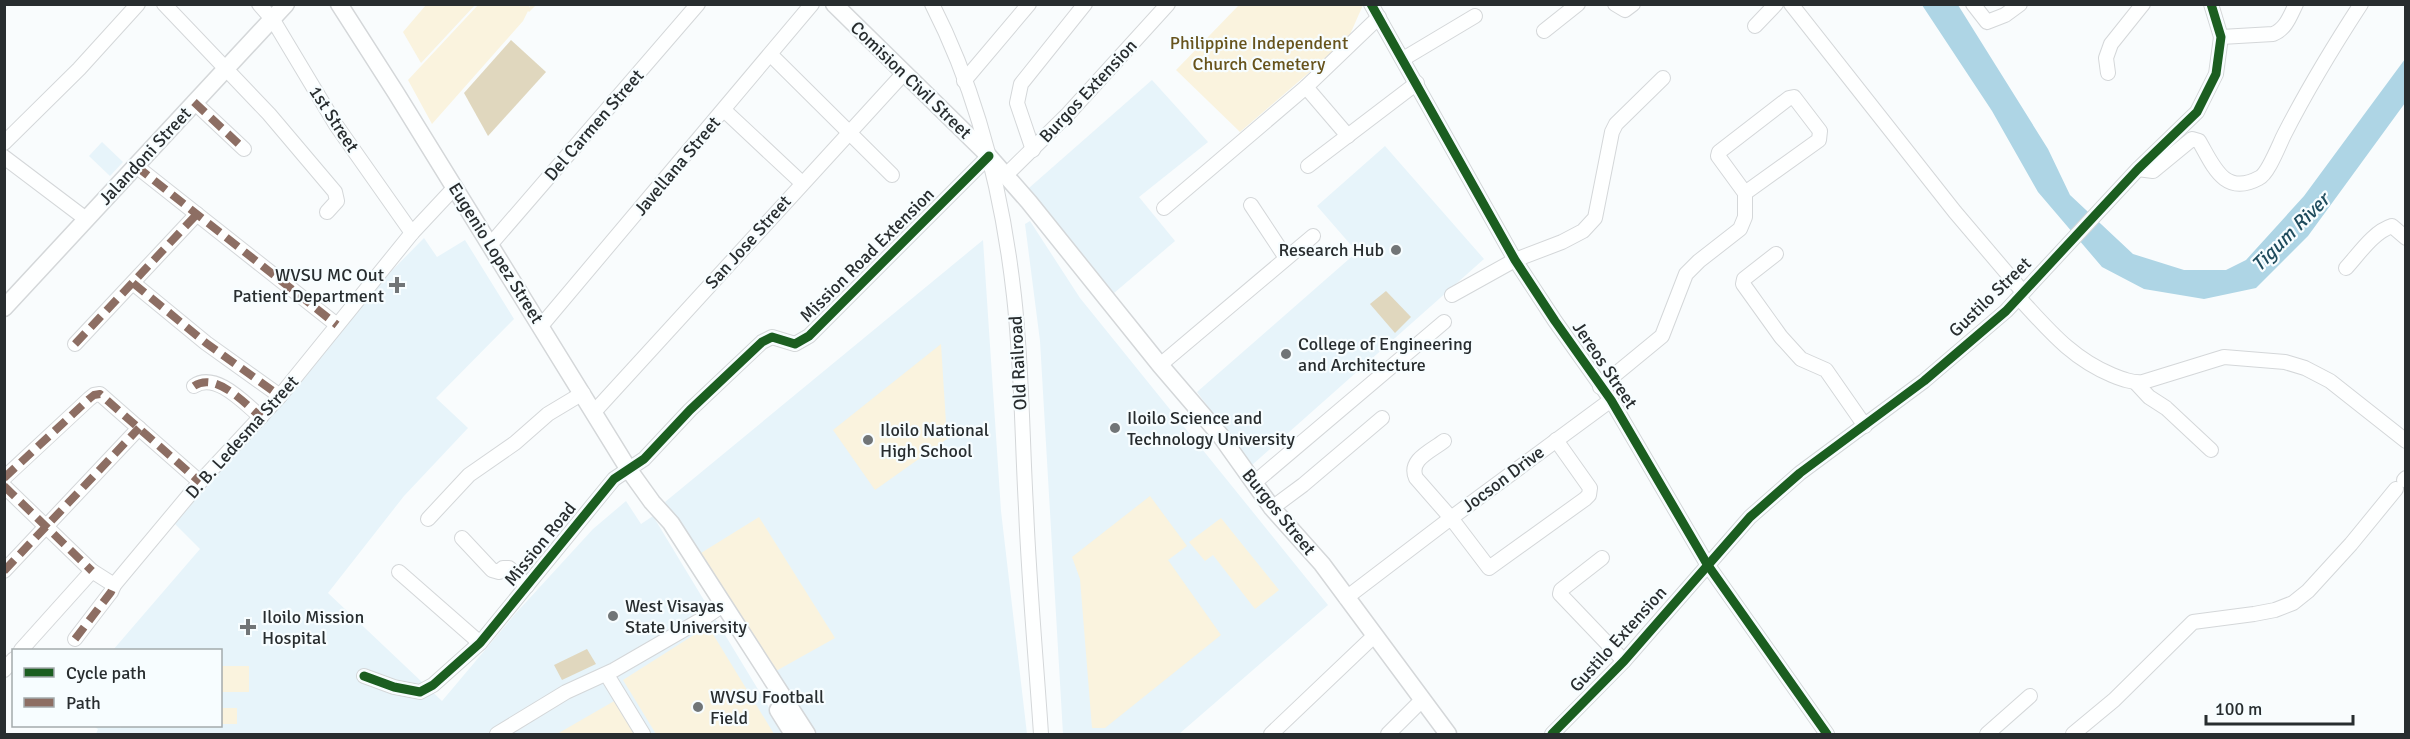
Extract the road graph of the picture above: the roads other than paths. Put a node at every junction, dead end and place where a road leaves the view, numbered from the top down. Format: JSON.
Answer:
{"nodes":[{"id":1,"x":138,"y":4,"type":"edge"},
{"id":2,"x":164,"y":4,"type":"edge"},
{"id":3,"x":259,"y":4,"type":"edge"},
{"id":4,"x":286,"y":4,"type":"edge"},
{"id":5,"x":339,"y":4,"type":"edge"},
{"id":6,"x":698,"y":4,"type":"edge"},
{"id":7,"x":812,"y":4,"type":"edge"},
{"id":8,"x":834,"y":4,"type":"edge"},
{"id":9,"x":948,"y":4,"type":"edge"},
{"id":10,"x":1029,"y":4,"type":"edge"},
{"id":11,"x":1085,"y":4,"type":"edge"},
{"id":12,"x":1168,"y":4,"type":"edge"},
{"id":13,"x":1578,"y":4,"type":"edge"},
{"id":14,"x":1615,"y":4,"type":"edge"},
{"id":15,"x":1633,"y":4,"type":"edge"},
{"id":16,"x":1776,"y":4,"type":"edge"},
{"id":17,"x":1791,"y":4,"type":"edge"},
{"id":18,"x":1973,"y":4,"type":"edge"},
{"id":19,"x":2020,"y":4,"type":"edge"},
{"id":20,"x":2143,"y":4,"type":"edge"},
{"id":21,"x":2211,"y":4,"type":"edge"},
{"id":22,"x":2296,"y":4,"type":"edge"},
{"id":23,"x":2361,"y":4,"type":"edge"},
{"id":24,"x":1375,"y":8,"type":"edge"},
{"id":25,"x":935,"y":10,"type":"edge"},
{"id":26,"x":1475,"y":16,"type":"dead end"},
{"id":27,"x":273,"y":20,"type":"junction"},
{"id":28,"x":1755,"y":26,"type":"dead end"},
{"id":29,"x":1544,"y":31,"type":"dead end"},
{"id":30,"x":2221,"y":37,"type":"junction"},
{"id":31,"x":771,"y":55,"type":"junction"},
{"id":32,"x":1403,"y":59,"type":"junction"},
{"id":33,"x":226,"y":68,"type":"junction"},
{"id":34,"x":904,"y":73,"type":"junction"},
{"id":35,"x":2108,"y":73,"type":"dead end"},
{"id":36,"x":1663,"y":78,"type":"dead end"},
{"id":37,"x":964,"y":81,"type":"junction"},
{"id":38,"x":1417,"y":83,"type":"junction"},
{"id":39,"x":1306,"y":87,"type":"junction"},
{"id":40,"x":194,"y":102,"type":"junction"},
{"id":41,"x":724,"y":110,"type":"junction"},
{"id":42,"x":849,"y":132,"type":"junction"},
{"id":43,"x":1348,"y":136,"type":"junction"},
{"id":44,"x":4,"y":143,"type":"edge"},
{"id":45,"x":244,"y":149,"type":"dead end"},
{"id":46,"x":1033,"y":150,"type":"junction"},
{"id":47,"x":988,"y":156,"type":"junction"},
{"id":48,"x":4,"y":157,"type":"edge"},
{"id":49,"x":136,"y":166,"type":"junction"},
{"id":50,"x":1308,"y":166,"type":"dead end"},
{"id":51,"x":2138,"y":170,"type":"junction"},
{"id":52,"x":892,"y":175,"type":"dead end"},
{"id":53,"x":1006,"y":175,"type":"junction"},
{"id":54,"x":802,"y":183,"type":"junction"},
{"id":55,"x":455,"y":187,"type":"junction"},
{"id":56,"x":1745,"y":193,"type":"junction"},
{"id":57,"x":1251,"y":205,"type":"dead end"},
{"id":58,"x":1164,"y":208,"type":"dead end"},
{"id":59,"x":327,"y":212,"type":"dead end"},
{"id":60,"x":197,"y":214,"type":"junction"},
{"id":61,"x":86,"y":219,"type":"junction"},
{"id":62,"x":412,"y":233,"type":"junction"},
{"id":63,"x":1313,"y":236,"type":"dead end"},
{"id":64,"x":2406,"y":238,"type":"edge"},
{"id":65,"x":490,"y":245,"type":"junction"},
{"id":66,"x":1776,"y":254,"type":"dead end"},
{"id":67,"x":1286,"y":258,"type":"junction"},
{"id":68,"x":1515,"y":260,"type":"junction"},
{"id":69,"x":2346,"y":268,"type":"dead end"},
{"id":70,"x":133,"y":284,"type":"junction"},
{"id":71,"x":1452,"y":295,"type":"dead end"},
{"id":72,"x":2021,"y":295,"type":"junction"},
{"id":73,"x":4,"y":308,"type":"edge"},
{"id":74,"x":1444,"y":322,"type":"dead end"},
{"id":75,"x":337,"y":325,"type":"junction"},
{"id":76,"x":541,"y":326,"type":"junction"},
{"id":77,"x":75,"y":344,"type":"dead end"},
{"id":78,"x":1160,"y":365,"type":"junction"},
{"id":79,"x":2136,"y":383,"type":"junction"},
{"id":80,"x":194,"y":386,"type":"dead end"},
{"id":81,"x":1600,"y":387,"type":"junction"},
{"id":82,"x":583,"y":393,"type":"junction"},
{"id":83,"x":280,"y":396,"type":"junction"},
{"id":84,"x":1611,"y":400,"type":"junction"},
{"id":85,"x":594,"y":412,"type":"junction"},
{"id":86,"x":261,"y":417,"type":"junction"},
{"id":87,"x":1382,"y":418,"type":"dead end"},
{"id":88,"x":1865,"y":426,"type":"junction"},
{"id":89,"x":139,"y":428,"type":"junction"},
{"id":90,"x":1556,"y":440,"type":"junction"},
{"id":91,"x":1444,"y":441,"type":"dead end"},
{"id":92,"x":2406,"y":441,"type":"edge"},
{"id":93,"x":2211,"y":450,"type":"dead end"},
{"id":94,"x":629,"y":470,"type":"junction"},
{"id":95,"x":4,"y":478,"type":"edge"},
{"id":96,"x":200,"y":482,"type":"junction"},
{"id":97,"x":2402,"y":482,"type":"edge"},
{"id":98,"x":1254,"y":483,"type":"junction"},
{"id":99,"x":4,"y":486,"type":"edge"},
{"id":100,"x":1272,"y":508,"type":"junction"},
{"id":101,"x":1451,"y":518,"type":"junction"},
{"id":102,"x":428,"y":519,"type":"dead end"},
{"id":103,"x":44,"y":527,"type":"junction"},
{"id":104,"x":462,"y":538,"type":"dead end"},
{"id":105,"x":1602,"y":558,"type":"dead end"},
{"id":106,"x":1707,"y":564,"type":"junction"},
{"id":107,"x":4,"y":571,"type":"edge"},
{"id":108,"x":92,"y":571,"type":"junction"},
{"id":109,"x":399,"y":572,"type":"dead end"},
{"id":110,"x":114,"y":585,"type":"junction"},
{"id":111,"x":527,"y":586,"type":"junction"},
{"id":112,"x":1346,"y":598,"type":"junction"},
{"id":113,"x":719,"y":608,"type":"junction"},
{"id":114,"x":1374,"y":636,"type":"junction"},
{"id":115,"x":75,"y":639,"type":"dead end"},
{"id":116,"x":480,"y":643,"type":"junction"},
{"id":117,"x":23,"y":649,"type":"edge"},
{"id":118,"x":1624,"y":661,"type":"junction"},
{"id":119,"x":607,"y":675,"type":"junction"},
{"id":120,"x":364,"y":676,"type":"dead end"},
{"id":121,"x":2030,"y":696,"type":"dead end"},
{"id":122,"x":1422,"y":700,"type":"junction"},
{"id":123,"x":497,"y":735,"type":"edge"},
{"id":124,"x":643,"y":735,"type":"edge"},
{"id":125,"x":793,"y":735,"type":"edge"},
{"id":126,"x":807,"y":735,"type":"edge"},
{"id":127,"x":1041,"y":735,"type":"edge"},
{"id":128,"x":1271,"y":735,"type":"edge"},
{"id":129,"x":1388,"y":735,"type":"edge"},
{"id":130,"x":1448,"y":735,"type":"edge"},
{"id":131,"x":1552,"y":735,"type":"edge"},
{"id":132,"x":1827,"y":735,"type":"edge"},
{"id":133,"x":1987,"y":735,"type":"edge"},
{"id":134,"x":2073,"y":735,"type":"edge"}],
"edges":[{"from":1,"to":44,"type":"street"},
{"from":2,"to":33,"type":"street"},
{"from":3,"to":27,"type":"street","name":"1st Street"},
{"from":4,"to":27,"type":"main road","name":"Jalandoni Street"},
{"from":5,"to":55,"type":"main road","name":"Eugenio Lopez Street"},
{"from":6,"to":65,"type":"street","name":"Del Carmen Street"},
{"from":7,"to":31,"type":"street","name":"Javellana Street"},
{"from":8,"to":34,"type":"main road","name":"Comision Civil Street"},
{"from":9,"to":25,"type":"street"},
{"from":10,"to":37,"type":"street"},
{"from":11,"to":46,"type":"street"},
{"from":12,"to":46,"type":"street","name":"Burgos Extension"},
{"from":13,"to":29,"type":"street"},
{"from":14,"to":15,"type":"street"},
{"from":16,"to":28,"type":"street"},
{"from":17,"to":72,"type":"street"},
{"from":18,"to":19,"type":"street"},
{"from":20,"to":35,"type":"street"},
{"from":21,"to":30,"type":"street","name":"Gustilo Street"},
{"from":22,"to":30,"type":"street"},
{"from":23,"to":51,"type":"street"},
{"from":24,"to":32,"type":"street","name":"Jereos Street"},
{"from":24,"to":39,"type":"street"},
{"from":25,"to":37,"type":"street","name":"Old Railroad"},
{"from":26,"to":32,"type":"street"},
{"from":27,"to":33,"type":"main road","name":"Jalandoni Street"},
{"from":27,"to":62,"type":"street","name":"1st Street"},
{"from":30,"to":51,"type":"street","name":"Gustilo Street"},
{"from":31,"to":41,"type":"street","name":"Javellana Street"},
{"from":31,"to":42,"type":"street"},
{"from":32,"to":38,"type":"street","name":"Jereos Street"},
{"from":33,"to":40,"type":"main road","name":"Jalandoni Street"},
{"from":33,"to":59,"type":"street"},
{"from":34,"to":42,"type":"street","name":"San Jose Street"},
{"from":34,"to":47,"type":"main road","name":"Comision Civil Street"},
{"from":36,"to":68,"type":"street"},
{"from":37,"to":47,"type":"street","name":"Old Railroad"},
{"from":38,"to":43,"type":"street"},
{"from":38,"to":68,"type":"street","name":"Jereos Street"},
{"from":39,"to":43,"type":"street"},
{"from":39,"to":58,"type":"street"},
{"from":40,"to":45,"type":"street"},
{"from":40,"to":49,"type":"main road","name":"Jalandoni Street"},
{"from":41,"to":54,"type":"street"},
{"from":41,"to":76,"type":"street","name":"Javellana Street"},
{"from":42,"to":52,"type":"street"},
{"from":42,"to":54,"type":"street","name":"San Jose Street"},
{"from":43,"to":50,"type":"street"},
{"from":46,"to":53,"type":"street","name":"Burgos Extension"},
{"from":47,"to":53,"type":"main road","name":"Burgos Street"},
{"from":47,"to":94,"type":"street","name":"Mission Road Extension"},
{"from":47,"to":127,"type":"street","name":"Old Railroad"},
{"from":48,"to":61,"type":"street"},
{"from":49,"to":60,"type":"street"},
{"from":49,"to":61,"type":"main road","name":"Jalandoni Street"},
{"from":51,"to":72,"type":"street","name":"Gustilo Street"},
{"from":53,"to":78,"type":"main road","name":"Burgos Street"},
{"from":54,"to":85,"type":"street","name":"San Jose Street"},
{"from":55,"to":62,"type":"street","name":"D. B. Ledesma Street"},
{"from":55,"to":65,"type":"main road","name":"Eugenio Lopez Street"},
{"from":56,"to":56,"type":"street"},
{"from":56,"to":81,"type":"street"},
{"from":57,"to":67,"type":"street"},
{"from":60,"to":70,"type":"street"},
{"from":60,"to":75,"type":"street"},
{"from":61,"to":73,"type":"main road","name":"Jalandoni Street"},
{"from":62,"to":75,"type":"street","name":"D. B. Ledesma Street"},
{"from":63,"to":67,"type":"street"},
{"from":64,"to":69,"type":"street"},
{"from":65,"to":76,"type":"main road","name":"Eugenio Lopez Street"},
{"from":66,"to":88,"type":"street"},
{"from":67,"to":78,"type":"street"},
{"from":68,"to":71,"type":"street"},
{"from":68,"to":81,"type":"street","name":"Jereos Street"},
{"from":70,"to":77,"type":"street"},
{"from":70,"to":83,"type":"street"},
{"from":72,"to":79,"type":"street"},
{"from":72,"to":88,"type":"street","name":"Gustilo Street"},
{"from":74,"to":98,"type":"street"},
{"from":75,"to":83,"type":"street","name":"D. B. Ledesma Street"},
{"from":76,"to":82,"type":"main road","name":"Eugenio Lopez Street"},
{"from":78,"to":98,"type":"main road","name":"Burgos Street"},
{"from":79,"to":92,"type":"street"},
{"from":79,"to":93,"type":"street"},
{"from":80,"to":86,"type":"street"},
{"from":81,"to":84,"type":"street","name":"Jereos Street"},
{"from":82,"to":85,"type":"main road","name":"Eugenio Lopez Street"},
{"from":82,"to":102,"type":"street"},
{"from":83,"to":86,"type":"street","name":"D. B. Ledesma Street"},
{"from":84,"to":90,"type":"street","name":"Jocson Drive"},
{"from":84,"to":106,"type":"street","name":"Jereos Street"},
{"from":85,"to":94,"type":"main road","name":"Eugenio Lopez Street"},
{"from":86,"to":96,"type":"street","name":"D. B. Ledesma Street"},
{"from":87,"to":100,"type":"street"},
{"from":88,"to":106,"type":"street","name":"Gustilo Street"},
{"from":89,"to":95,"type":"street"},
{"from":89,"to":96,"type":"street"},
{"from":89,"to":103,"type":"street"},
{"from":90,"to":101,"type":"street","name":"Jocson Drive"},
{"from":90,"to":101,"type":"street"},
{"from":91,"to":101,"type":"street","name":"Jocson Drive"},
{"from":94,"to":111,"type":"street","name":"Mission Road"},
{"from":94,"to":113,"type":"main road","name":"Eugenio Lopez Street"},
{"from":96,"to":110,"type":"street","name":"D. B. Ledesma Street"},
{"from":97,"to":134,"type":"street"},
{"from":98,"to":100,"type":"main road","name":"Burgos Street"},
{"from":99,"to":103,"type":"street"},
{"from":100,"to":112,"type":"main road","name":"Burgos Street"},
{"from":101,"to":112,"type":"street"},
{"from":103,"to":107,"type":"street"},
{"from":103,"to":108,"type":"street"},
{"from":104,"to":111,"type":"street"},
{"from":105,"to":118,"type":"street"},
{"from":106,"to":118,"type":"street","name":"Gustilo Extension"},
{"from":106,"to":132,"type":"street","name":"Jereos Street"},
{"from":108,"to":110,"type":"street"},
{"from":108,"to":117,"type":"street"},
{"from":109,"to":116,"type":"street"},
{"from":110,"to":115,"type":"street","name":"D. B. Ledesma Street"},
{"from":111,"to":116,"type":"street","name":"Mission Road"},
{"from":112,"to":114,"type":"main road","name":"Burgos Street"},
{"from":113,"to":119,"type":"street"},
{"from":113,"to":125,"type":"main road"},
{"from":113,"to":126,"type":"main road"},
{"from":114,"to":122,"type":"main road","name":"Burgos Street"},
{"from":114,"to":128,"type":"street"},
{"from":116,"to":120,"type":"street","name":"Mission Road"},
{"from":118,"to":131,"type":"street","name":"Gustilo Extension"},
{"from":119,"to":123,"type":"street"},
{"from":119,"to":124,"type":"street"},
{"from":121,"to":133,"type":"street"},
{"from":122,"to":129,"type":"street"},
{"from":122,"to":130,"type":"main road","name":"Burgos Street"}]}
